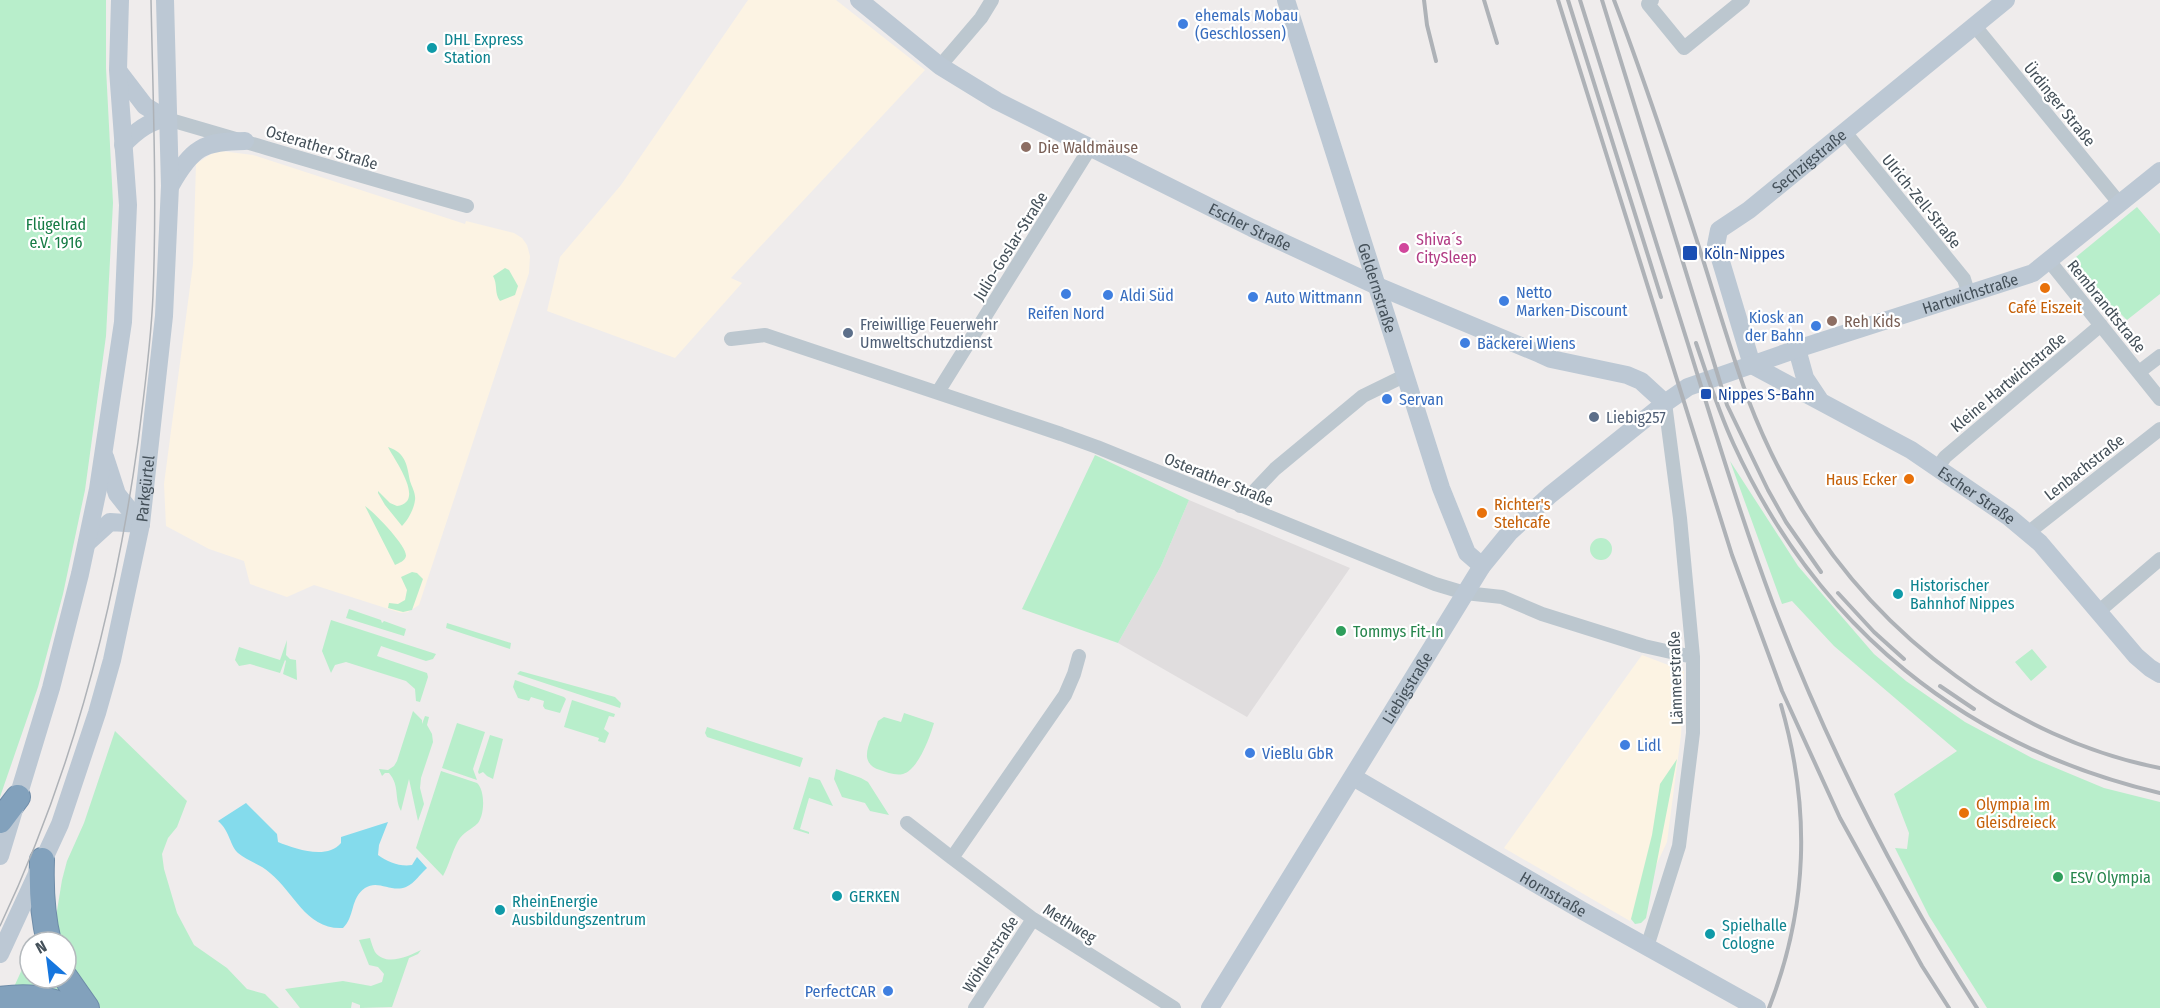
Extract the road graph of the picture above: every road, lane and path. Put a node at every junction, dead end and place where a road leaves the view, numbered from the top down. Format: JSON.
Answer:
{"nodes":[{"id":1,"x":120,"y":0,"type":"edge"},
{"id":2,"x":165,"y":0,"type":"edge"},
{"id":3,"x":859,"y":0,"type":"edge"},
{"id":4,"x":992,"y":0,"type":"edge"},
{"id":5,"x":1286,"y":0,"type":"edge"},
{"id":6,"x":1743,"y":0,"type":"edge"},
{"id":7,"x":2006,"y":0,"type":"edge"},
{"id":8,"x":1650,"y":2,"type":"edge"},
{"id":9,"x":1974,"y":25,"type":"junction"},
{"id":10,"x":940,"y":66,"type":"junction"},
{"id":11,"x":118,"y":70,"type":"junction"},
{"id":12,"x":167,"y":119,"type":"junction"},
{"id":13,"x":1844,"y":131,"type":"junction"},
{"id":14,"x":245,"y":141,"type":"junction"},
{"id":15,"x":123,"y":145,"type":"junction"},
{"id":16,"x":1090,"y":148,"type":"junction"},
{"id":17,"x":2160,"y":171,"type":"edge"},
{"id":18,"x":170,"y":186,"type":"junction"},
{"id":19,"x":2120,"y":204,"type":"junction"},
{"id":20,"x":467,"y":206,"type":"dead end"},
{"id":21,"x":2050,"y":262,"type":"junction"},
{"id":22,"x":1376,"y":285,"type":"junction"},
{"id":23,"x":1969,"y":295,"type":"junction"},
{"id":24,"x":2101,"y":325,"type":"junction"},
{"id":25,"x":732,"y":339,"type":"dead end"},
{"id":26,"x":1797,"y":350,"type":"junction"},
{"id":27,"x":2160,"y":356,"type":"edge"},
{"id":28,"x":1752,"y":365,"type":"junction"},
{"id":29,"x":2139,"y":372,"type":"junction"},
{"id":30,"x":1406,"y":375,"type":"junction"},
{"id":31,"x":938,"y":392,"type":"junction"},
{"id":32,"x":2160,"y":399,"type":"edge"},
{"id":33,"x":1821,"y":402,"type":"junction"},
{"id":34,"x":1665,"y":403,"type":"junction"},
{"id":35,"x":2160,"y":429,"type":"edge"},
{"id":36,"x":103,"y":450,"type":"junction"},
{"id":37,"x":1938,"y":466,"type":"junction"},
{"id":38,"x":1240,"y":506,"type":"junction"},
{"id":39,"x":141,"y":524,"type":"junction"},
{"id":40,"x":2029,"y":532,"type":"junction"},
{"id":41,"x":87,"y":543,"type":"junction"},
{"id":42,"x":2160,"y":559,"type":"edge"},
{"id":43,"x":1482,"y":566,"type":"junction"},
{"id":44,"x":1465,"y":593,"type":"junction"},
{"id":45,"x":2098,"y":612,"type":"junction"},
{"id":46,"x":1079,"y":656,"type":"dead end"},
{"id":47,"x":1693,"y":657,"type":"junction"},
{"id":48,"x":2160,"y":674,"type":"edge"},
{"id":49,"x":1353,"y":777,"type":"junction"},
{"id":50,"x":18,"y":797,"type":"junction"},
{"id":51,"x":0,"y":821,"type":"edge"},
{"id":52,"x":907,"y":823,"type":"dead end"},
{"id":53,"x":0,"y":856,"type":"edge"},
{"id":54,"x":952,"y":858,"type":"junction"},
{"id":55,"x":42,"y":860,"type":"junction"},
{"id":56,"x":1033,"y":919,"type":"junction"},
{"id":57,"x":46,"y":930,"type":"edge"},
{"id":58,"x":1647,"y":947,"type":"junction"},
{"id":59,"x":0,"y":954,"type":"edge"},
{"id":60,"x":74,"y":990,"type":"edge"},
{"id":61,"x":0,"y":999,"type":"edge"},
{"id":62,"x":70,"y":1008,"type":"edge"},
{"id":63,"x":87,"y":1008,"type":"edge"},
{"id":64,"x":975,"y":1008,"type":"edge"},
{"id":65,"x":1174,"y":1008,"type":"edge"},
{"id":66,"x":1210,"y":1008,"type":"edge"},
{"id":67,"x":1757,"y":1008,"type":"edge"}],
"edges":[{"from":1,"to":11,"type":"street"},
{"from":2,"to":12,"type":"street","name":"Parkgürtel"},
{"from":3,"to":10,"type":"street","name":"Escher Straße"},
{"from":4,"to":10,"type":"street"},
{"from":5,"to":22,"type":"street","name":"Geldernstraße"},
{"from":6,"to":8,"type":"street"},
{"from":7,"to":9,"type":"street","name":"Sechzigstraße"},
{"from":9,"to":13,"type":"street","name":"Sechzigstraße"},
{"from":9,"to":19,"type":"street","name":"Ürdinger Straße"},
{"from":10,"to":16,"type":"street","name":"Escher Straße"},
{"from":11,"to":12,"type":"street"},
{"from":11,"to":15,"type":"street"},
{"from":12,"to":14,"type":"street","name":"Osterather Straße"},
{"from":12,"to":15,"type":"street"},
{"from":12,"to":18,"type":"street","name":"Parkgürtel"},
{"from":13,"to":23,"type":"street","name":"Ulrich-Zell-Straße"},
{"from":13,"to":28,"type":"street","name":"Sechzigstraße"},
{"from":14,"to":18,"type":"street"},
{"from":14,"to":20,"type":"street","name":"Osterather Straße"},
{"from":15,"to":36,"type":"street"},
{"from":16,"to":22,"type":"street","name":"Escher Straße"},
{"from":16,"to":31,"type":"street","name":"Julio-Goslar-Straße"},
{"from":17,"to":19,"type":"street","name":"Hartwichstraße"},
{"from":18,"to":39,"type":"street","name":"Parkgürtel"},
{"from":19,"to":21,"type":"street","name":"Hartwichstraße"},
{"from":21,"to":23,"type":"street","name":"Hartwichstraße"},
{"from":21,"to":24,"type":"street","name":"Rembrandtstraße"},
{"from":22,"to":30,"type":"street","name":"Geldernstraße"},
{"from":22,"to":34,"type":"street","name":"Escher Straße"},
{"from":23,"to":26,"type":"street","name":"Hartwichstraße"},
{"from":24,"to":29,"type":"street","name":"Rembrandtstraße"},
{"from":24,"to":37,"type":"street","name":"Kleine Hartwichstraße"},
{"from":25,"to":31,"type":"street","name":"Osterather Straße"},
{"from":26,"to":28,"type":"street","name":"Hartwichstraße"},
{"from":26,"to":33,"type":"street"},
{"from":27,"to":29,"type":"street"},
{"from":28,"to":33,"type":"street","name":"Escher Straße"},
{"from":28,"to":34,"type":"street","name":"Liebigstraße"},
{"from":29,"to":32,"type":"street","name":"Rembrandtstraße"},
{"from":30,"to":38,"type":"street"},
{"from":30,"to":43,"type":"street","name":"Geldernstraße"},
{"from":31,"to":38,"type":"street","name":"Osterather Straße"},
{"from":33,"to":37,"type":"street","name":"Escher Straße"},
{"from":34,"to":43,"type":"street","name":"Liebigstraße"},
{"from":34,"to":47,"type":"street","name":"Lämmerstraße"},
{"from":35,"to":40,"type":"street","name":"Lenbachstraße"},
{"from":36,"to":39,"type":"street"},
{"from":36,"to":41,"type":"street"},
{"from":37,"to":40,"type":"street","name":"Escher Straße"},
{"from":38,"to":44,"type":"street","name":"Osterather Straße"},
{"from":39,"to":41,"type":"street"},
{"from":39,"to":55,"type":"street","name":"Parkgürtel"},
{"from":40,"to":45,"type":"street","name":"Escher Straße"},
{"from":41,"to":50,"type":"street"},
{"from":42,"to":45,"type":"street"},
{"from":43,"to":44,"type":"street","name":"Liebigstraße"},
{"from":44,"to":47,"type":"street","name":"Osterather Straße"},
{"from":44,"to":49,"type":"street","name":"Liebigstraße"},
{"from":45,"to":48,"type":"street","name":"Escher Straße"},
{"from":46,"to":54,"type":"street"},
{"from":47,"to":58,"type":"street","name":"Lämmerstraße"},
{"from":49,"to":58,"type":"street","name":"Hornstraße"},
{"from":49,"to":66,"type":"street","name":"Liebigstraße"},
{"from":50,"to":51,"type":"highway"},
{"from":50,"to":53,"type":"street"},
{"from":52,"to":54,"type":"street","name":"Methweg"},
{"from":54,"to":56,"type":"street","name":"Methweg"},
{"from":55,"to":57,"type":"highway"},
{"from":55,"to":59,"type":"street","name":"Parkgürtel"},
{"from":56,"to":64,"type":"street","name":"Wöhlerstraße"},
{"from":56,"to":65,"type":"street","name":"Methweg"},
{"from":58,"to":67,"type":"street","name":"Hornstraße"},
{"from":60,"to":63,"type":"highway"},
{"from":61,"to":62,"type":"highway"}]}
